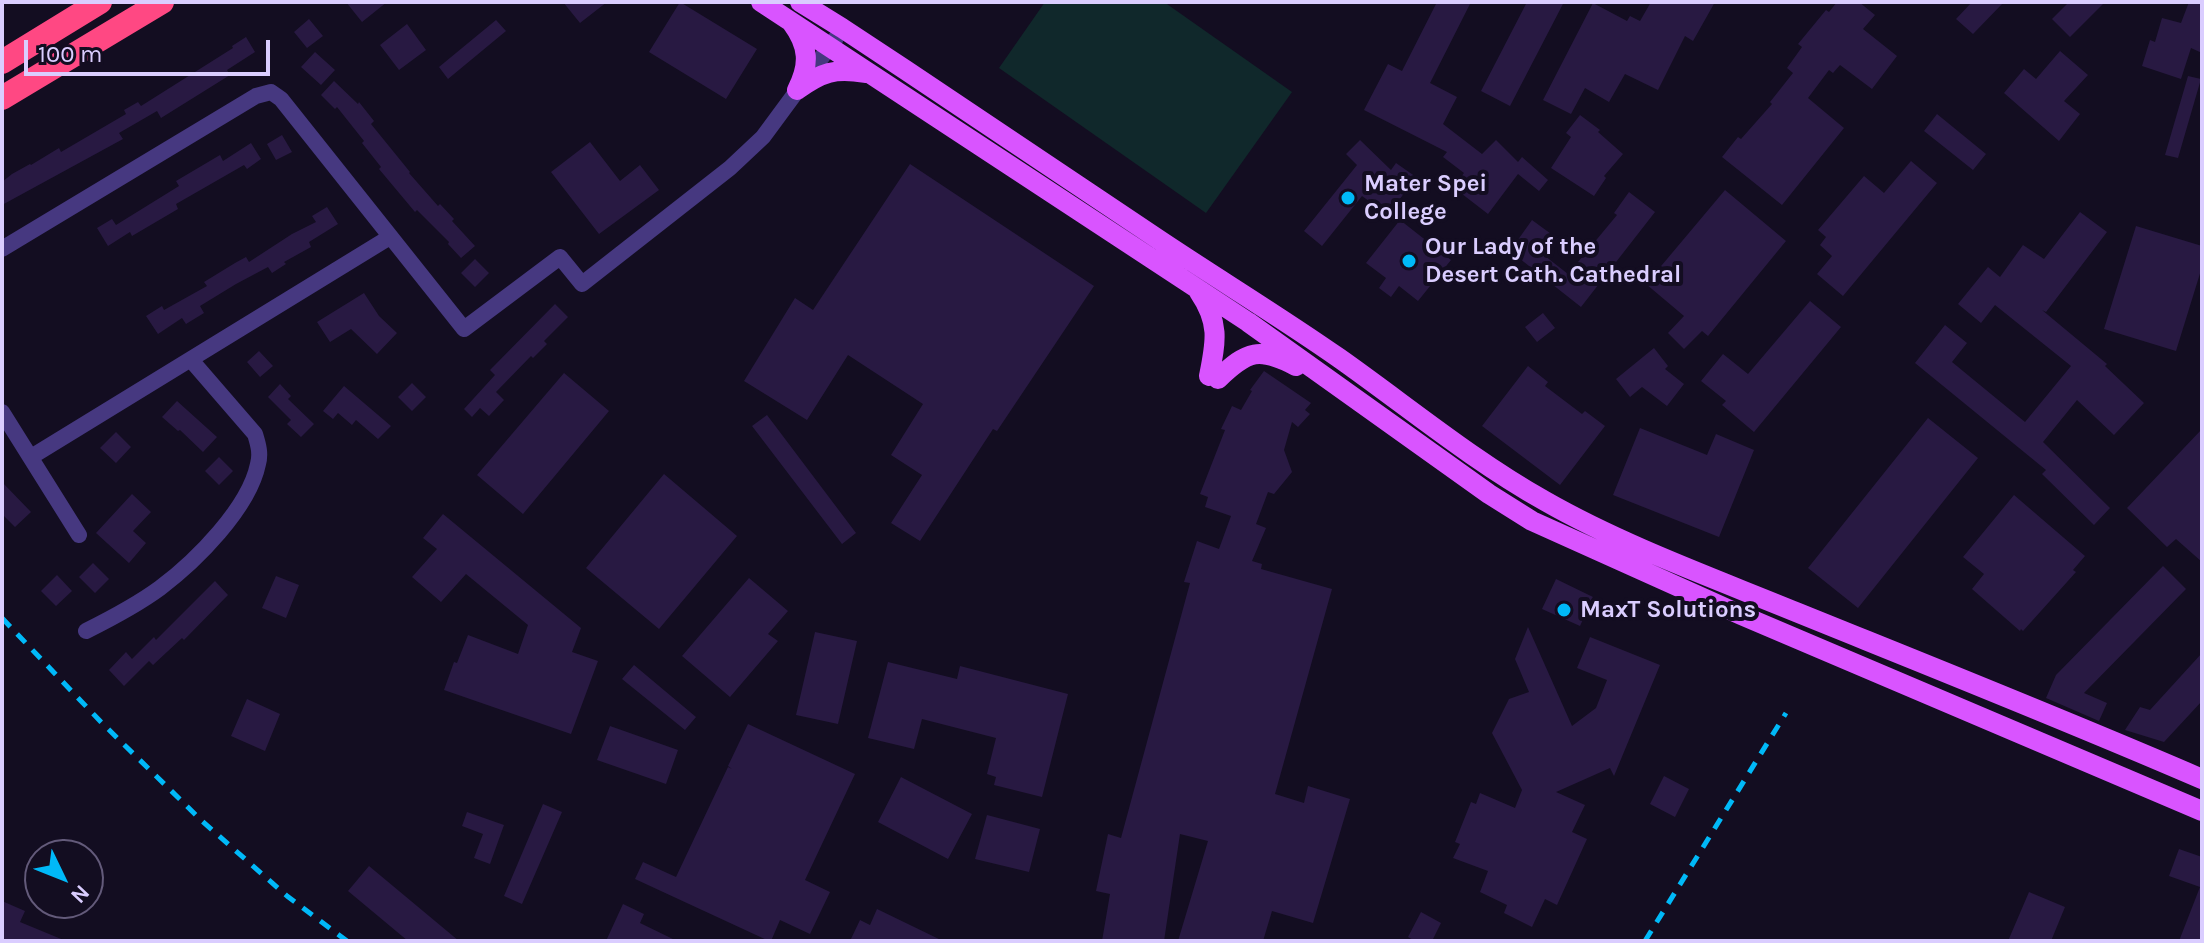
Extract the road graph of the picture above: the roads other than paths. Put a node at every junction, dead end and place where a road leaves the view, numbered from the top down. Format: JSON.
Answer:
{"nodes":[{"id":1,"x":100,"y":2,"type":"edge"},
{"id":2,"x":162,"y":2,"type":"edge"},
{"id":3,"x":761,"y":2,"type":"edge"},
{"id":4,"x":800,"y":2,"type":"edge"},
{"id":5,"x":790,"y":21,"type":"junction"},
{"id":6,"x":842,"y":28,"type":"junction"},
{"id":7,"x":830,"y":47,"type":"junction"},
{"id":8,"x":2,"y":62,"type":"edge"},
{"id":9,"x":869,"y":73,"type":"junction"},
{"id":10,"x":797,"y":90,"type":"junction"},
{"id":11,"x":2,"y":98,"type":"edge"},
{"id":12,"x":390,"y":237,"type":"junction"},
{"id":13,"x":2,"y":249,"type":"edge"},
{"id":14,"x":1197,"y":289,"type":"junction"},
{"id":15,"x":1340,"y":359,"type":"junction"},
{"id":16,"x":191,"y":360,"type":"junction"},
{"id":17,"x":1325,"y":375,"type":"junction"},
{"id":18,"x":2,"y":412,"type":"edge"},
{"id":19,"x":31,"y":457,"type":"junction"},
{"id":20,"x":79,"y":535,"type":"dead end"},
{"id":21,"x":86,"y":631,"type":"dead end"},
{"id":22,"x":1919,"y":662,"type":"junction"},
{"id":23,"x":1907,"y":685,"type":"junction"},
{"id":24,"x":2107,"y":738,"type":"junction"},
{"id":25,"x":2096,"y":766,"type":"junction"},
{"id":26,"x":2202,"y":779,"type":"edge"},
{"id":27,"x":2202,"y":811,"type":"edge"}],
"edges":[{"from":1,"to":8,"type":"highway"},
{"from":2,"to":11,"type":"highway"},
{"from":3,"to":5,"type":"main road"},
{"from":4,"to":6,"type":"main road"},
{"from":5,"to":7,"type":"main road"},
{"from":5,"to":10,"type":"main road"},
{"from":6,"to":7,"type":"street"},
{"from":6,"to":15,"type":"main road"},
{"from":7,"to":9,"type":"main road"},
{"from":7,"to":10,"type":"street"},
{"from":9,"to":10,"type":"main road"},
{"from":9,"to":14,"type":"main road"},
{"from":10,"to":12,"type":"street"},
{"from":12,"to":13,"type":"street"},
{"from":12,"to":16,"type":"street"},
{"from":14,"to":17,"type":"main road"},
{"from":14,"to":17,"type":"main road"},
{"from":15,"to":17,"type":"main road"},
{"from":15,"to":22,"type":"main road"},
{"from":16,"to":19,"type":"street"},
{"from":16,"to":21,"type":"street"},
{"from":17,"to":23,"type":"main road"},
{"from":18,"to":19,"type":"street"},
{"from":19,"to":20,"type":"street"},
{"from":22,"to":23,"type":"main road"},
{"from":22,"to":24,"type":"main road"},
{"from":23,"to":25,"type":"main road"},
{"from":24,"to":25,"type":"main road"},
{"from":24,"to":26,"type":"main road"},
{"from":25,"to":27,"type":"main road"}]}
